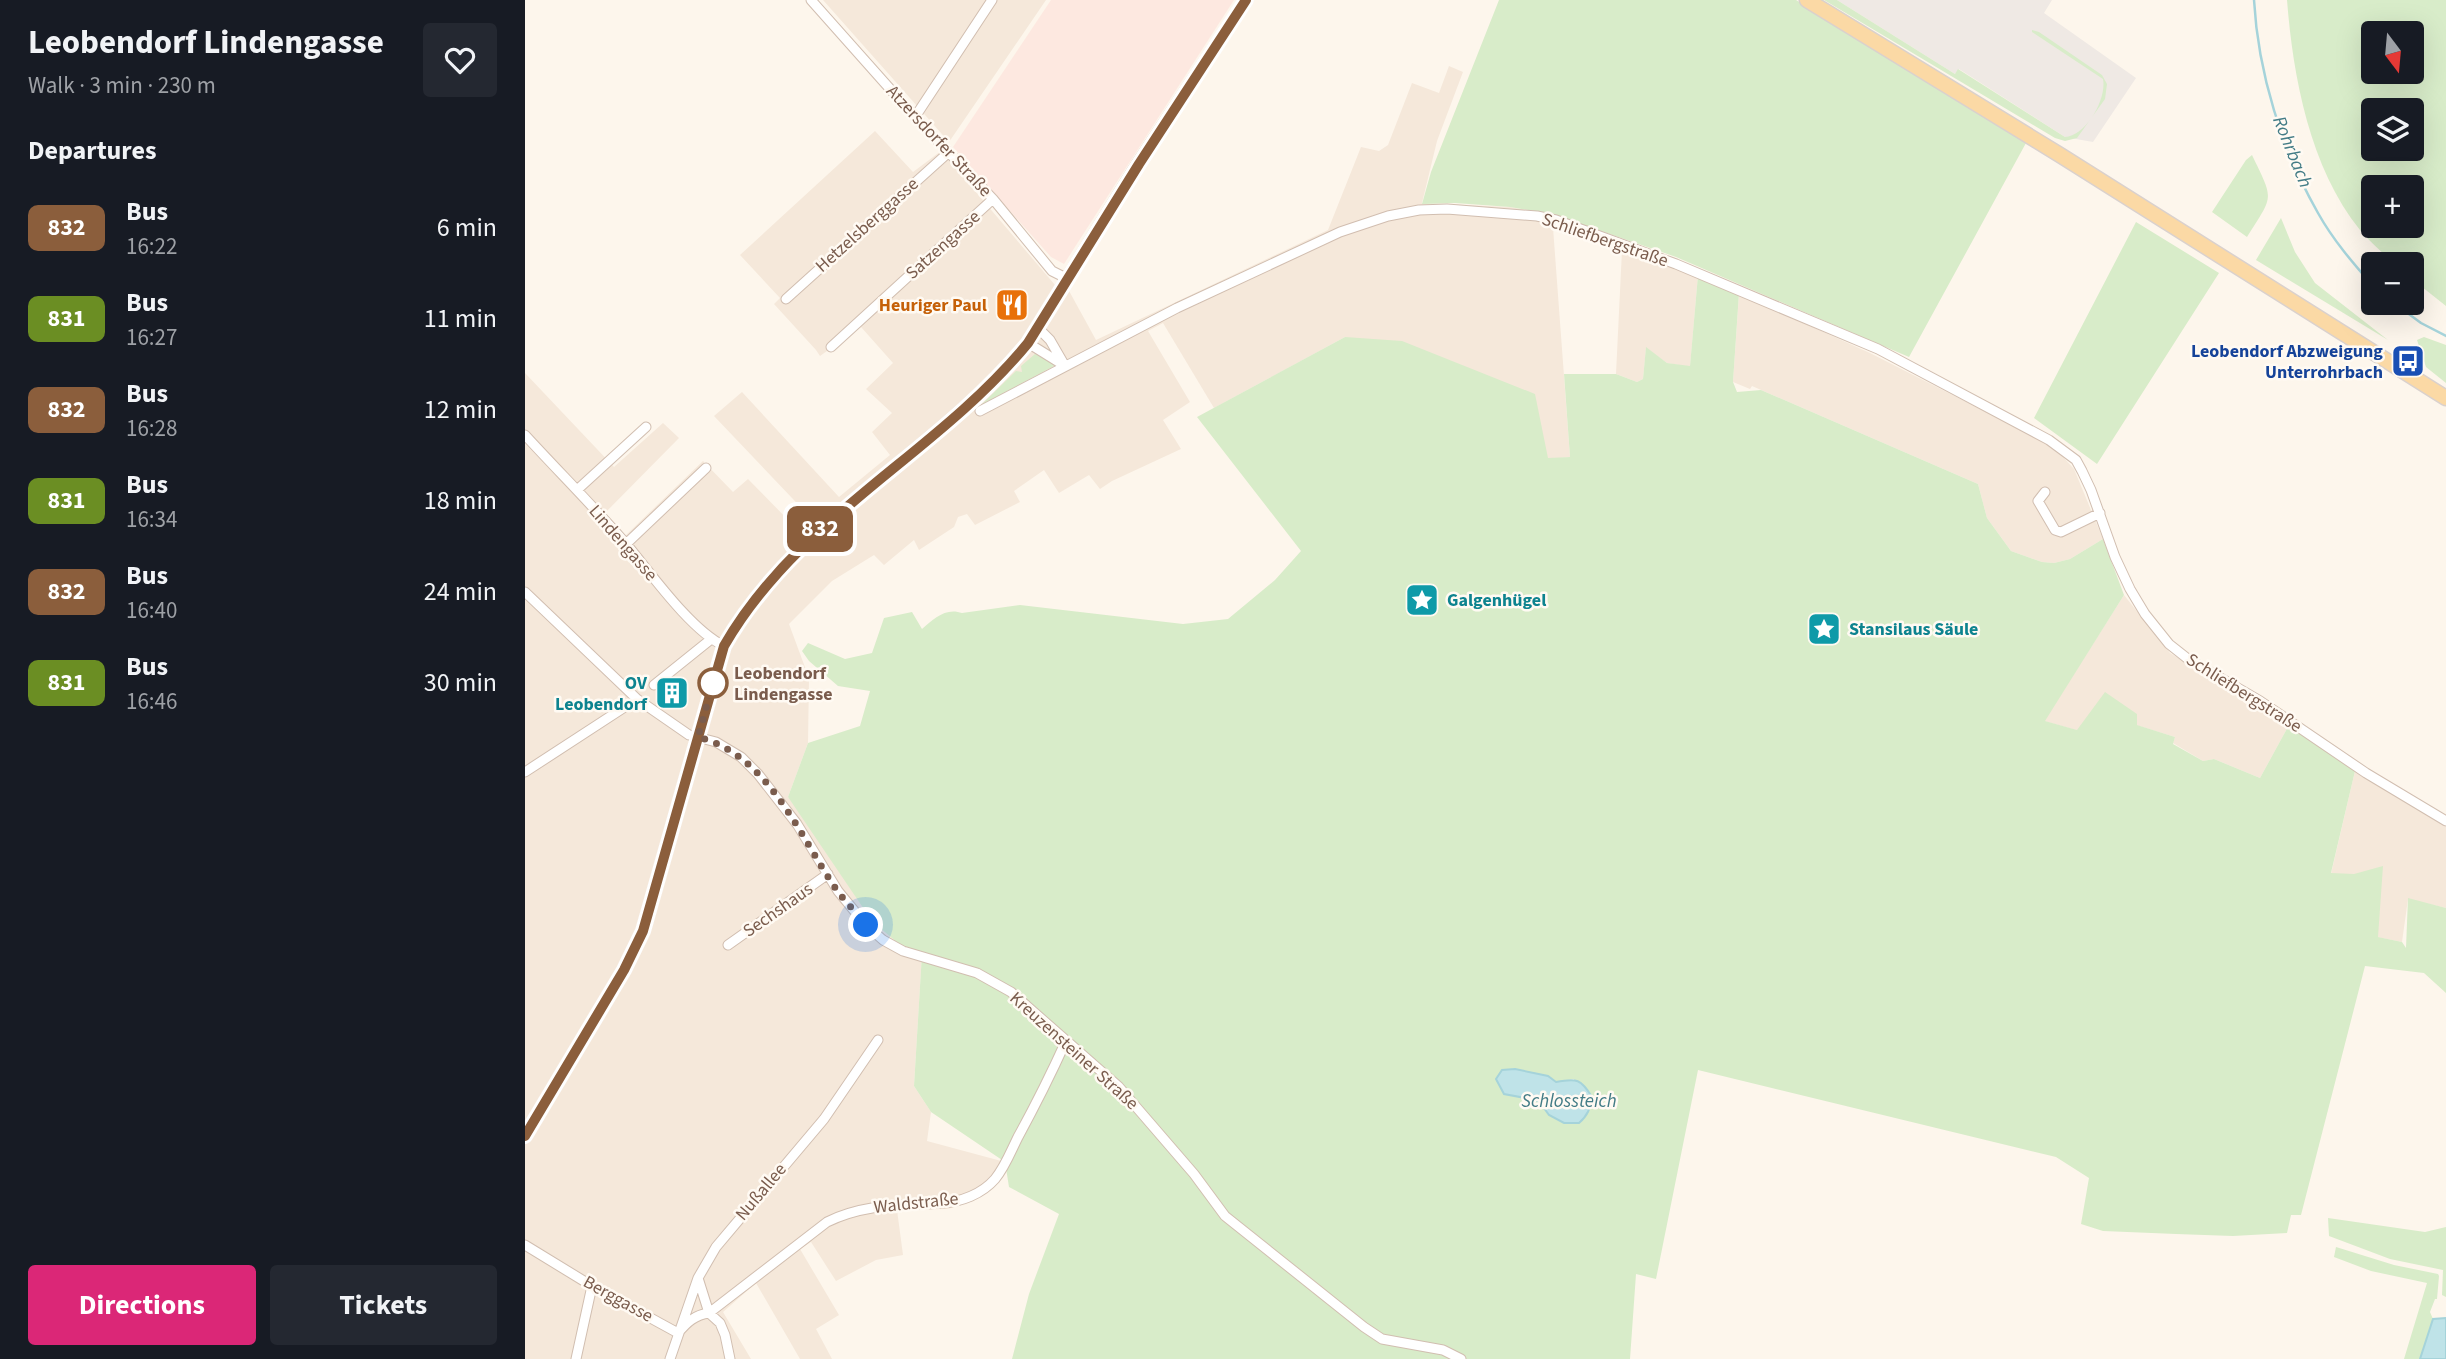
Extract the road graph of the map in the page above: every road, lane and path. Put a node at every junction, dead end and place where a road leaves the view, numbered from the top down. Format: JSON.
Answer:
{"nodes":[{"id":1,"x":811,"y":0,"type":"edge"},
{"id":2,"x":992,"y":0,"type":"edge"},
{"id":3,"x":1246,"y":0,"type":"edge"},
{"id":4,"x":1807,"y":0,"type":"edge"},
{"id":5,"x":915,"y":117,"type":"junction"},
{"id":6,"x":949,"y":152,"type":"junction"},
{"id":7,"x":993,"y":199,"type":"junction"},
{"id":8,"x":1068,"y":279,"type":"junction"},
{"id":9,"x":786,"y":299,"type":"dead end"},
{"id":10,"x":1037,"y":327,"type":"junction"},
{"id":11,"x":1028,"y":343,"type":"junction"},
{"id":12,"x":831,"y":347,"type":"dead end"},
{"id":13,"x":1065,"y":366,"type":"junction"},
{"id":14,"x":2446,"y":398,"type":"edge"},
{"id":15,"x":980,"y":411,"type":"dead end"},
{"id":16,"x":646,"y":427,"type":"dead end"},
{"id":17,"x":525,"y":435,"type":"edge"},
{"id":18,"x":706,"y":468,"type":"dead end"},
{"id":19,"x":577,"y":491,"type":"junction"},
{"id":20,"x":2045,"y":492,"type":"dead end"},
{"id":21,"x":2099,"y":513,"type":"junction"},
{"id":22,"x":626,"y":544,"type":"junction"},
{"id":23,"x":525,"y":592,"type":"edge"},
{"id":24,"x":710,"y":640,"type":"junction"},
{"id":25,"x":724,"y":646,"type":"junction"},
{"id":26,"x":654,"y":685,"type":"dead end"},
{"id":27,"x":637,"y":699,"type":"junction"},
{"id":28,"x":698,"y":737,"type":"junction"},
{"id":29,"x":525,"y":772,"type":"edge"},
{"id":30,"x":2446,"y":821,"type":"edge"},
{"id":31,"x":828,"y":874,"type":"junction"},
{"id":32,"x":728,"y":945,"type":"dead end"},
{"id":33,"x":878,"y":1040,"type":"dead end"},
{"id":34,"x":1066,"y":1041,"type":"junction"},
{"id":35,"x":525,"y":1136,"type":"edge"},
{"id":36,"x":525,"y":1245,"type":"edge"},
{"id":37,"x":698,"y":1279,"type":"junction"},
{"id":38,"x":592,"y":1286,"type":"junction"},
{"id":39,"x":709,"y":1313,"type":"junction"},
{"id":40,"x":678,"y":1333,"type":"junction"},
{"id":41,"x":576,"y":1359,"type":"edge"},
{"id":42,"x":670,"y":1359,"type":"edge"},
{"id":43,"x":730,"y":1359,"type":"edge"},
{"id":44,"x":1461,"y":1359,"type":"edge"}],
"edges":[{"from":1,"to":5,"type":"street","name":"Atzersdorfer Straße"},
{"from":2,"to":5,"type":"street"},
{"from":3,"to":8,"type":"street"},
{"from":4,"to":14,"type":"main road"},
{"from":5,"to":6,"type":"street","name":"Atzersdorfer Straße"},
{"from":6,"to":7,"type":"street","name":"Atzersdorfer Straße"},
{"from":6,"to":9,"type":"street","name":"Hetzelsberggasse"},
{"from":7,"to":8,"type":"street","name":"Atzersdorfer Straße"},
{"from":7,"to":12,"type":"street","name":"Satzengasse"},
{"from":8,"to":10,"type":"street"},
{"from":10,"to":11,"type":"street"},
{"from":10,"to":13,"type":"street"},
{"from":11,"to":13,"type":"street"},
{"from":11,"to":25,"type":"street"},
{"from":13,"to":15,"type":"street","name":"Schliefbergstraße"},
{"from":13,"to":21,"type":"street","name":"Schliefbergstraße"},
{"from":16,"to":19,"type":"street"},
{"from":17,"to":19,"type":"street","name":"Lindengasse"},
{"from":18,"to":22,"type":"street"},
{"from":19,"to":22,"type":"street","name":"Lindengasse"},
{"from":20,"to":21,"type":"street"},
{"from":21,"to":30,"type":"street","name":"Schliefbergstraße"},
{"from":22,"to":24,"type":"street","name":"Lindengasse"},
{"from":23,"to":27,"type":"street","name":"Kreuzensteiner Straße"},
{"from":24,"to":25,"type":"street","name":"Lindengasse"},
{"from":24,"to":26,"type":"street"},
{"from":25,"to":28,"type":"street"},
{"from":27,"to":28,"type":"street","name":"Kreuzensteiner Straße"},
{"from":27,"to":29,"type":"street"},
{"from":28,"to":31,"type":"street","name":"Kreuzensteiner Straße"},
{"from":28,"to":35,"type":"street"},
{"from":31,"to":32,"type":"street","name":"Sechshaus"},
{"from":31,"to":34,"type":"street","name":"Kreuzensteiner Straße"},
{"from":33,"to":37,"type":"street","name":"Nußallee"},
{"from":34,"to":39,"type":"street","name":"Waldstraße"},
{"from":34,"to":44,"type":"street","name":"Kreuzensteiner Straße"},
{"from":36,"to":38,"type":"street","name":"Berggasse"},
{"from":37,"to":39,"type":"street"},
{"from":37,"to":40,"type":"street","name":"Nußallee"},
{"from":38,"to":40,"type":"street","name":"Berggasse"},
{"from":38,"to":41,"type":"street"},
{"from":39,"to":40,"type":"street"},
{"from":39,"to":43,"type":"street"},
{"from":40,"to":42,"type":"street","name":"Nußallee"}]}
